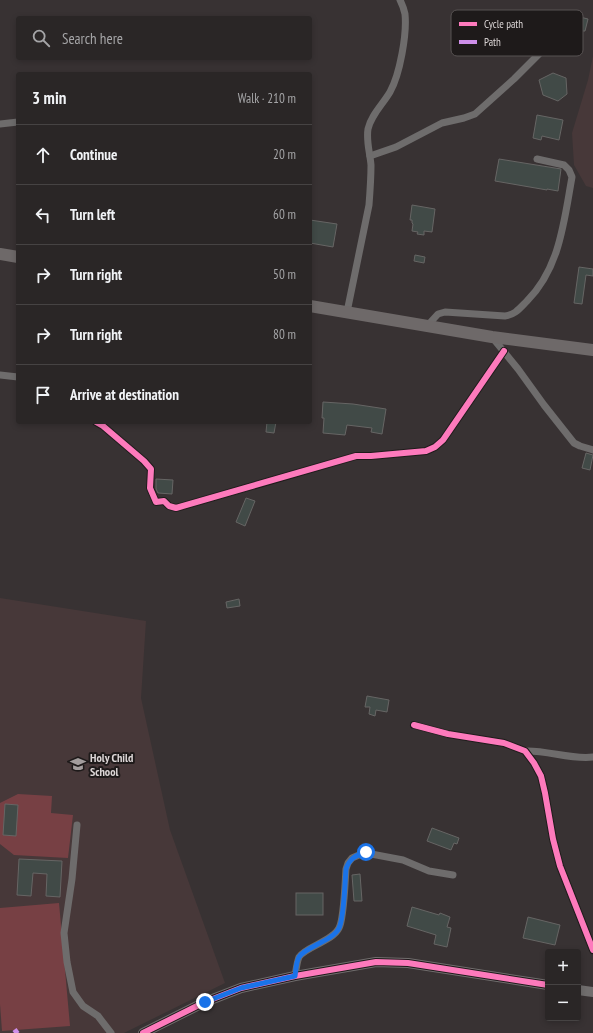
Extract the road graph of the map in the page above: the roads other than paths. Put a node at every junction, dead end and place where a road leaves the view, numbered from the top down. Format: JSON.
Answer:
{"nodes":[{"id":1,"x":400,"y":0,"type":"edge"},
{"id":2,"x":537,"y":56,"type":"edge"},
{"id":3,"x":16,"y":122,"type":"edge"},
{"id":4,"x":0,"y":124,"type":"edge"},
{"id":5,"x":370,"y":156,"type":"junction"},
{"id":6,"x":537,"y":160,"type":"dead end"},
{"id":7,"x":0,"y":254,"type":"edge"},
{"id":8,"x":16,"y":257,"type":"edge"},
{"id":9,"x":312,"y":306,"type":"edge"},
{"id":10,"x":347,"y":312,"type":"junction"},
{"id":11,"x":427,"y":326,"type":"junction"},
{"id":12,"x":492,"y":337,"type":"junction"},
{"id":13,"x":593,"y":350,"type":"edge"},
{"id":14,"x":504,"y":351,"type":"junction"},
{"id":15,"x":0,"y":375,"type":"edge"},
{"id":16,"x":16,"y":377,"type":"edge"},
{"id":17,"x":100,"y":424,"type":"edge"},
{"id":18,"x":593,"y":450,"type":"edge"},
{"id":19,"x":414,"y":725,"type":"dead end"},
{"id":20,"x":525,"y":751,"type":"junction"},
{"id":21,"x":593,"y":757,"type":"edge"},
{"id":22,"x":77,"y":825,"type":"dead end"},
{"id":23,"x":453,"y":875,"type":"dead end"},
{"id":24,"x":593,"y":950,"type":"edge"},
{"id":25,"x":295,"y":976,"type":"junction"},
{"id":26,"x":545,"y":985,"type":"edge"},
{"id":27,"x":581,"y":990,"type":"edge"},
{"id":28,"x":593,"y":992,"type":"edge"},
{"id":29,"x":111,"y":1033,"type":"edge"},
{"id":30,"x":143,"y":1033,"type":"edge"}],
"edges":[{"from":1,"to":5,"type":"street"},
{"from":2,"to":5,"type":"street"},
{"from":3,"to":4,"type":"street"},
{"from":5,"to":10,"type":"street"},
{"from":6,"to":11,"type":"street"},
{"from":7,"to":8,"type":"highway"},
{"from":9,"to":10,"type":"highway"},
{"from":10,"to":11,"type":"highway"},
{"from":11,"to":12,"type":"highway"},
{"from":12,"to":13,"type":"highway"},
{"from":12,"to":14,"type":"street"},
{"from":14,"to":17,"type":"street"},
{"from":14,"to":18,"type":"street"},
{"from":15,"to":16,"type":"street"},
{"from":19,"to":20,"type":"street"},
{"from":20,"to":21,"type":"street"},
{"from":20,"to":24,"type":"street"},
{"from":22,"to":29,"type":"street"},
{"from":23,"to":25,"type":"street"},
{"from":25,"to":26,"type":"street"},
{"from":25,"to":30,"type":"street"},
{"from":27,"to":28,"type":"street"}]}
